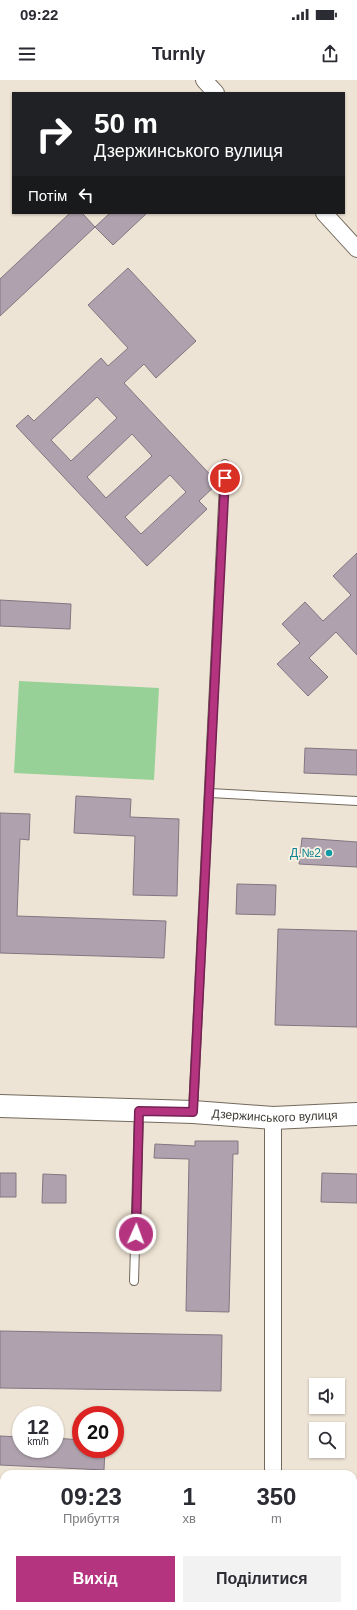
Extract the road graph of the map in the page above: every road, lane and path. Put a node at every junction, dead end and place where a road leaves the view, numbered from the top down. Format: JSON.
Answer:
{"nodes":[{"id":1,"x":204,"y":80,"type":"edge"},
{"id":2,"x":215,"y":92,"type":"edge"},
{"id":3,"x":325,"y":214,"type":"edge"},
{"id":4,"x":357,"y":249,"type":"edge"},
{"id":5,"x":225,"y":464,"type":"dead end"},
{"id":6,"x":210,"y":793,"type":"junction"},
{"id":7,"x":357,"y":801,"type":"edge"},
{"id":8,"x":0,"y":1106,"type":"edge"},
{"id":9,"x":139,"y":1111,"type":"junction"},
{"id":10,"x":193,"y":1112,"type":"junction"},
{"id":11,"x":357,"y":1114,"type":"edge"},
{"id":12,"x":273,"y":1118,"type":"junction"},
{"id":13,"x":134,"y":1281,"type":"dead end"},
{"id":14,"x":273,"y":1470,"type":"edge"}],
"edges":[{"from":1,"to":2,"type":"street"},
{"from":3,"to":4,"type":"street"},
{"from":5,"to":6,"type":"lane"},
{"from":6,"to":7,"type":"lane"},
{"from":6,"to":10,"type":"lane"},
{"from":8,"to":9,"type":"main road","name":"Дзержинського вулиця"},
{"from":9,"to":10,"type":"main road","name":"Дзержинського вулиця"},
{"from":9,"to":13,"type":"lane"},
{"from":10,"to":12,"type":"main road","name":"Дзержинського вулиця"},
{"from":11,"to":12,"type":"main road","name":"Дзержинського вулиця"},
{"from":12,"to":14,"type":"street"}]}
